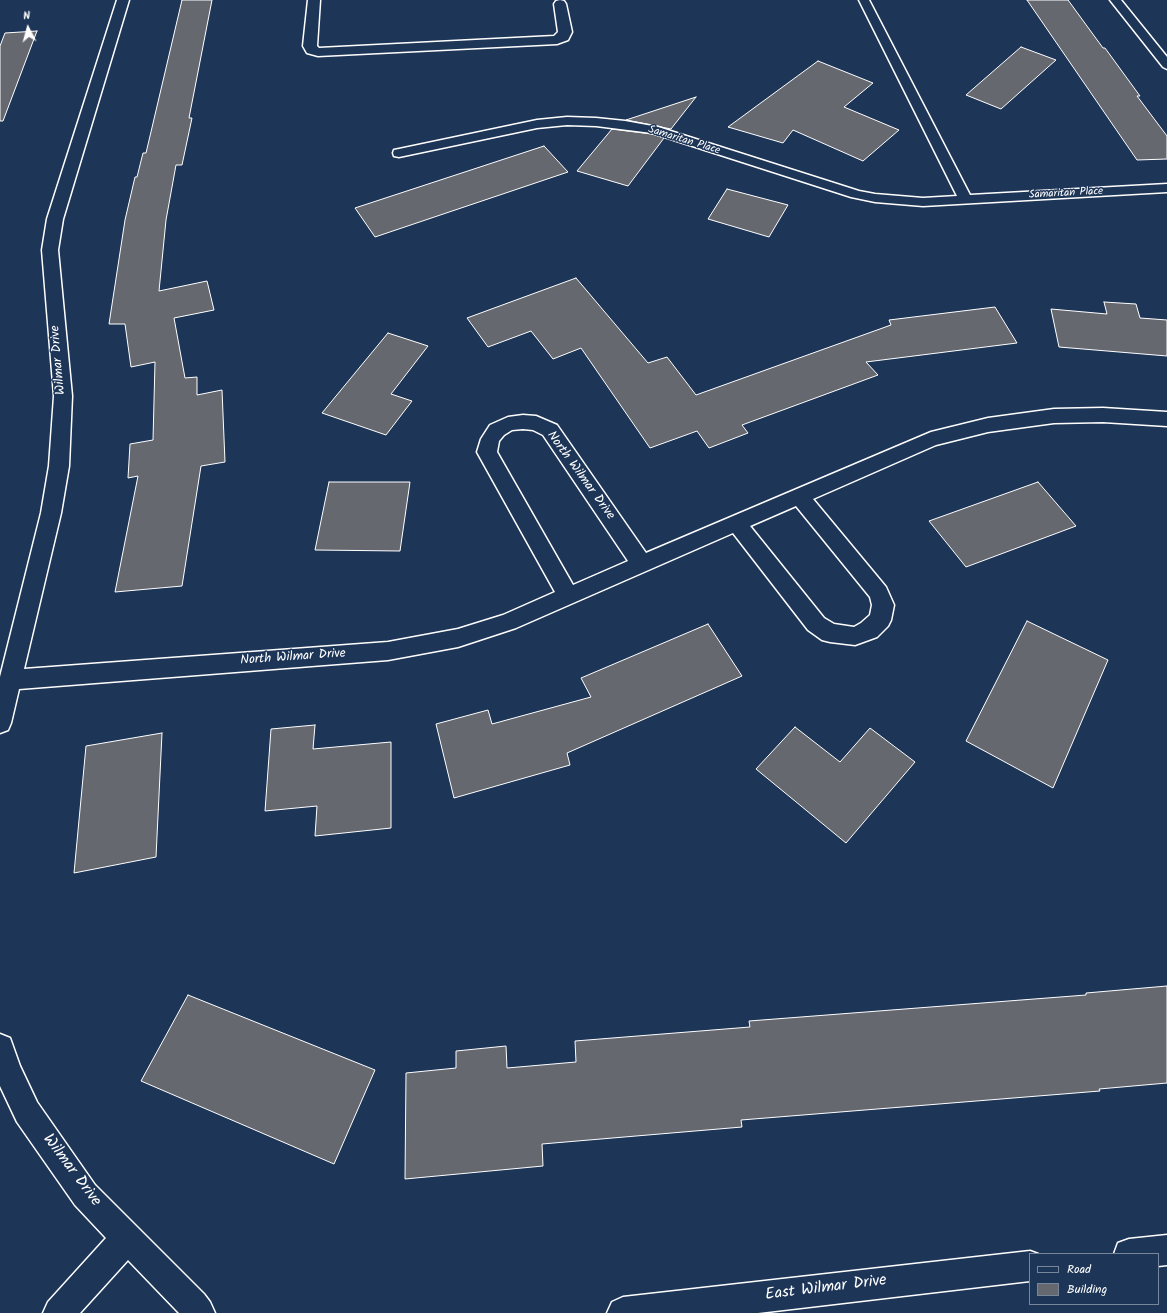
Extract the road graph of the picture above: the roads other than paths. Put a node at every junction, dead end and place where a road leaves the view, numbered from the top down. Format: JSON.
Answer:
{"nodes":[{"id":1,"x":123,"y":0,"type":"edge"},
{"id":2,"x":314,"y":0,"type":"edge"},
{"id":3,"x":864,"y":0,"type":"edge"},
{"id":4,"x":1115,"y":0,"type":"edge"},
{"id":5,"x":560,"y":4,"type":"dead end"},
{"id":6,"x":1167,"y":65,"type":"edge"},
{"id":7,"x":399,"y":153,"type":"dead end"},
{"id":8,"x":1167,"y":188,"type":"edge"},
{"id":9,"x":966,"y":200,"type":"junction"},
{"id":10,"x":1167,"y":419,"type":"edge"},
{"id":11,"x":799,"y":496,"type":"junction"},
{"id":12,"x":737,"y":524,"type":"junction"},
{"id":13,"x":642,"y":564,"type":"junction"},
{"id":14,"x":568,"y":596,"type":"junction"},
{"id":15,"x":11,"y":680,"type":"junction"},
{"id":16,"x":0,"y":723,"type":"edge"},
{"id":17,"x":0,"y":1048,"type":"edge"},
{"id":18,"x":126,"y":1238,"type":"junction"},
{"id":19,"x":1167,"y":1250,"type":"edge"},
{"id":20,"x":1138,"y":1253,"type":"edge"},
{"id":21,"x":1029,"y":1266,"type":"edge"},
{"id":22,"x":59,"y":1313,"type":"edge"},
{"id":23,"x":199,"y":1313,"type":"edge"},
{"id":24,"x":622,"y":1313,"type":"edge"}],
"edges":[{"from":1,"to":15,"type":"street","name":"Wilmar Drive"},
{"from":2,"to":5,"type":"street"},
{"from":3,"to":9,"type":"lane"},
{"from":4,"to":6,"type":"lane"},
{"from":7,"to":9,"type":"lane","name":"Samaritan Place"},
{"from":8,"to":9,"type":"lane","name":"Samaritan Place"},
{"from":10,"to":11,"type":"street","name":"North Wilmar Drive"},
{"from":11,"to":12,"type":"street","name":"North Wilmar Drive"},
{"from":11,"to":12,"type":"street"},
{"from":12,"to":13,"type":"street","name":"North Wilmar Drive"},
{"from":13,"to":14,"type":"street","name":"North Wilmar Drive"},
{"from":13,"to":14,"type":"street","name":"North Wilmar Drive"},
{"from":14,"to":15,"type":"street","name":"North Wilmar Drive"},
{"from":15,"to":16,"type":"street","name":"Wilmar Drive"},
{"from":17,"to":18,"type":"street","name":"Wilmar Drive"},
{"from":18,"to":22,"type":"street"},
{"from":18,"to":23,"type":"street","name":"Wilmar Drive"},
{"from":19,"to":20,"type":"street"},
{"from":21,"to":24,"type":"street","name":"East Wilmar Drive"}]}
